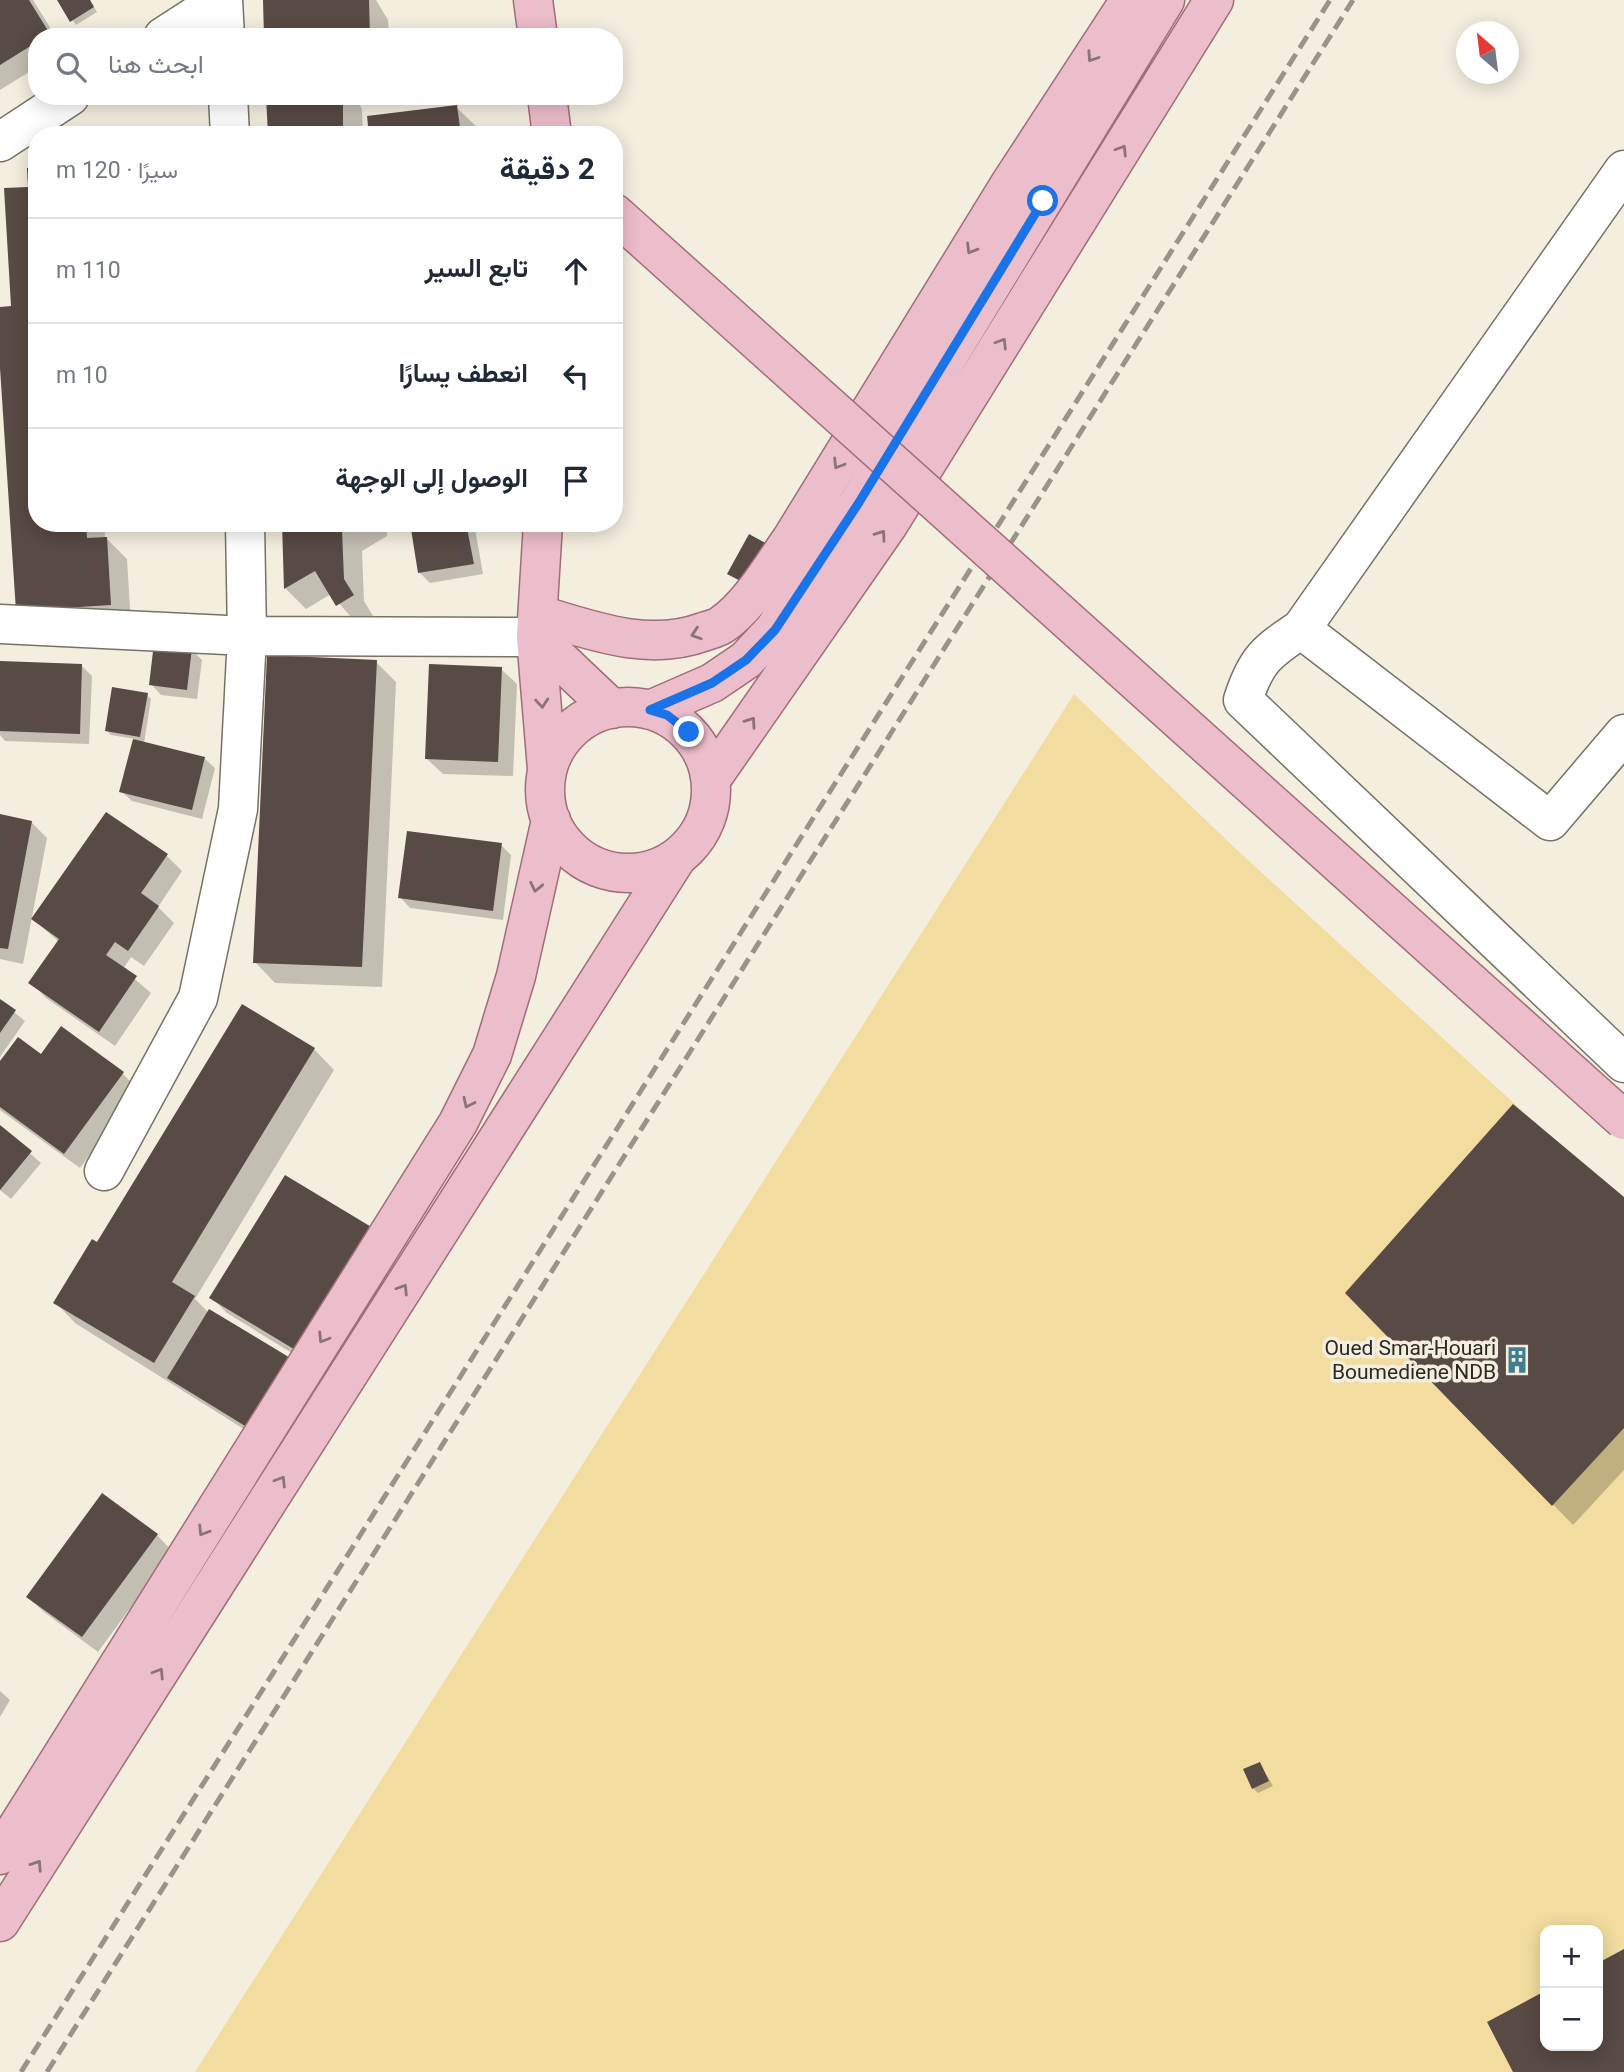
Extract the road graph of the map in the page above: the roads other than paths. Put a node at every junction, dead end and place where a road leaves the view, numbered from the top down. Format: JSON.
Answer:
{"nodes":[{"id":1,"x":221,"y":0,"type":"edge"},
{"id":2,"x":533,"y":0,"type":"edge"},
{"id":3,"x":1130,"y":0,"type":"edge"},
{"id":4,"x":1165,"y":0,"type":"edge"},
{"id":5,"x":1214,"y":0,"type":"edge"},
{"id":6,"x":177,"y":28,"type":"edge"},
{"id":7,"x":224,"y":28,"type":"edge"},
{"id":8,"x":537,"y":28,"type":"edge"},
{"id":9,"x":57,"y":105,"type":"edge"},
{"id":10,"x":228,"y":105,"type":"edge"},
{"id":11,"x":548,"y":105,"type":"edge"},
{"id":12,"x":230,"y":126,"type":"edge"},
{"id":13,"x":551,"y":126,"type":"edge"},
{"id":14,"x":0,"y":142,"type":"edge"},
{"id":15,"x":1624,"y":170,"type":"edge"},
{"id":16,"x":623,"y":221,"type":"edge"},
{"id":17,"x":245,"y":532,"type":"edge"},
{"id":18,"x":543,"y":532,"type":"edge"},
{"id":19,"x":0,"y":624,"type":"edge"},
{"id":20,"x":538,"y":626,"type":"junction"},
{"id":21,"x":1301,"y":629,"type":"junction"},
{"id":22,"x":247,"y":636,"type":"junction"},
{"id":23,"x":611,"y":709,"type":"junction"},
{"id":24,"x":650,"y":710,"type":"junction"},
{"id":25,"x":1624,"y":734,"type":"edge"},
{"id":26,"x":547,"y":769,"type":"junction"},
{"id":27,"x":712,"y":778,"type":"junction"},
{"id":28,"x":551,"y":820,"type":"junction"},
{"id":29,"x":676,"y":859,"type":"junction"},
{"id":30,"x":1624,"y":1063,"type":"edge"},
{"id":31,"x":1624,"y":1120,"type":"edge"},
{"id":32,"x":104,"y":1171,"type":"dead end"},
{"id":33,"x":94,"y":1706,"type":"junction"},
{"id":34,"x":126,"y":1726,"type":"junction"},
{"id":35,"x":0,"y":1855,"type":"edge"},
{"id":36,"x":0,"y":1922,"type":"edge"}],
"edges":[{"from":1,"to":6,"type":"street"},
{"from":1,"to":7,"type":"street"},
{"from":2,"to":8,"type":"main road"},
{"from":3,"to":20,"type":"main road","one_way":true},
{"from":4,"to":24,"type":"main road"},
{"from":27,"to":5,"type":"main road","one_way":true},
{"from":9,"to":14,"type":"street"},
{"from":10,"to":12,"type":"street"},
{"from":11,"to":13,"type":"main road"},
{"from":15,"to":21,"type":"street"},
{"from":16,"to":31,"type":"main road","bridge":true},
{"from":17,"to":22,"type":"street"},
{"from":18,"to":20,"type":"main road"},
{"from":19,"to":22,"type":"street"},
{"from":20,"to":22,"type":"street"},
{"from":20,"to":23,"type":"main road"},
{"from":20,"to":26,"type":"main road","one_way":true},
{"from":21,"to":25,"type":"street"},
{"from":21,"to":30,"type":"street"},
{"from":22,"to":32,"type":"street"},
{"from":23,"to":24,"type":"main road"},
{"from":23,"to":26,"type":"main road"},
{"from":24,"to":27,"type":"main road"},
{"from":26,"to":28,"type":"main road"},
{"from":27,"to":29,"type":"main road"},
{"from":28,"to":29,"type":"main road"},
{"from":28,"to":33,"type":"main road","one_way":true},
{"from":34,"to":29,"type":"main road","one_way":true},
{"from":33,"to":34,"type":"main road"},
{"from":33,"to":35,"type":"main road"},
{"from":36,"to":34,"type":"main road","one_way":true}]}
